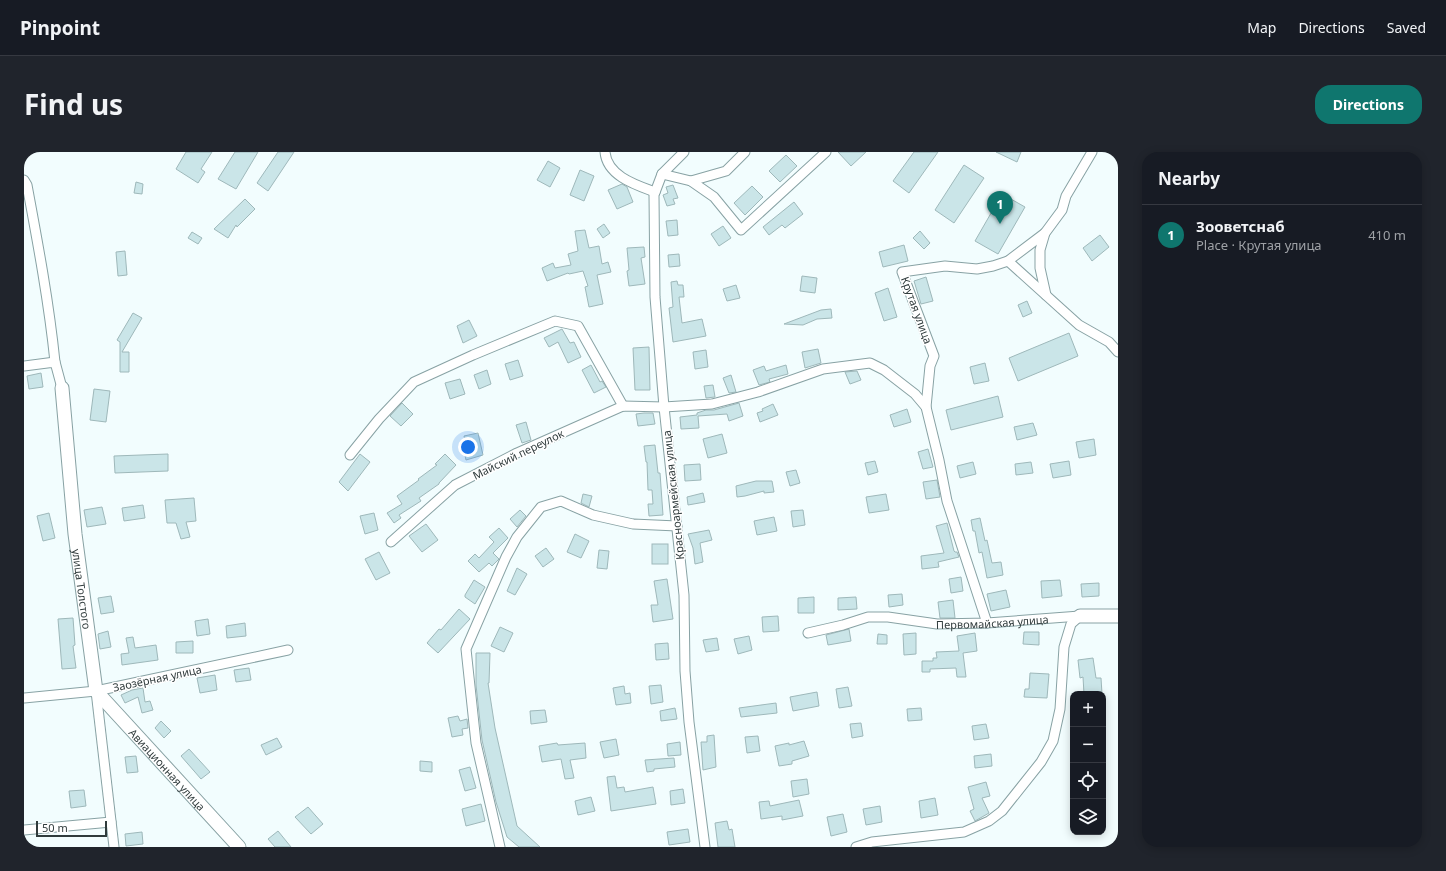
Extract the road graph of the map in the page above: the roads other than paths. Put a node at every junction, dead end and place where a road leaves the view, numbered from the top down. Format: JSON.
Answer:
{"nodes":[{"id":1,"x":605,"y":152,"type":"edge"},
{"id":2,"x":684,"y":152,"type":"edge"},
{"id":3,"x":746,"y":152,"type":"edge"},
{"id":4,"x":826,"y":152,"type":"edge"},
{"id":5,"x":1092,"y":152,"type":"edge"},
{"id":6,"x":662,"y":174,"type":"junction"},
{"id":7,"x":24,"y":180,"type":"edge"},
{"id":8,"x":691,"y":181,"type":"junction"},
{"id":9,"x":655,"y":192,"type":"junction"},
{"id":10,"x":1045,"y":233,"type":"junction"},
{"id":11,"x":1008,"y":261,"type":"junction"},
{"id":12,"x":1046,"y":295,"type":"junction"},
{"id":13,"x":1118,"y":352,"type":"edge"},
{"id":14,"x":55,"y":362,"type":"junction"},
{"id":15,"x":870,"y":363,"type":"joint"},
{"id":16,"x":24,"y":366,"type":"edge"},
{"id":17,"x":62,"y":388,"type":"joint"},
{"id":18,"x":623,"y":406,"type":"junction"},
{"id":19,"x":664,"y":407,"type":"junction"},
{"id":20,"x":926,"y":407,"type":"junction"},
{"id":21,"x":350,"y":455,"type":"dead end"},
{"id":22,"x":677,"y":526,"type":"junction"},
{"id":23,"x":391,"y":542,"type":"dead end"},
{"id":24,"x":1080,"y":616,"type":"junction"},
{"id":25,"x":1118,"y":616,"type":"edge"},
{"id":26,"x":987,"y":623,"type":"junction"},
{"id":27,"x":808,"y":633,"type":"dead end"},
{"id":28,"x":288,"y":650,"type":"dead end"},
{"id":29,"x":96,"y":691,"type":"junction"},
{"id":30,"x":24,"y":698,"type":"edge"},
{"id":31,"x":111,"y":822,"type":"junction"},
{"id":32,"x":24,"y":830,"type":"edge"},
{"id":33,"x":114,"y":847,"type":"edge"},
{"id":34,"x":239,"y":847,"type":"edge"},
{"id":35,"x":500,"y":847,"type":"edge"},
{"id":36,"x":705,"y":847,"type":"edge"},
{"id":37,"x":856,"y":847,"type":"edge"}],
"edges":[{"from":1,"to":9,"type":"street"},
{"from":2,"to":6,"type":"street","name":"Красноармейская улица"},
{"from":3,"to":8,"type":"street"},
{"from":4,"to":8,"type":"street"},
{"from":5,"to":10,"type":"street","name":"Крутая улица"},
{"from":6,"to":8,"type":"street"},
{"from":6,"to":9,"type":"street","name":"Красноармейская улица"},
{"from":7,"to":14,"type":"street","name":"улица Толстого"},
{"from":9,"to":19,"type":"street","name":"Красноармейская улица"},
{"from":10,"to":11,"type":"street","name":"Крутая улица"},
{"from":10,"to":12,"type":"street","name":"Крутая улица"},
{"from":11,"to":12,"type":"street"},
{"from":11,"to":20,"type":"street","name":"Крутая улица"},
{"from":12,"to":13,"type":"street"},
{"from":14,"to":16,"type":"street"},
{"from":14,"to":17,"type":"street","name":"улица Толстого"},
{"from":15,"to":19,"type":"street","name":"Майский переулок"},
{"from":15,"to":20,"type":"street","name":"Крутая улица"},
{"from":17,"to":29,"type":"street","name":"улица Толстого"},
{"from":18,"to":19,"type":"street","name":"Майский переулок"},
{"from":18,"to":21,"type":"street"},
{"from":18,"to":23,"type":"street","name":"Майский переулок"},
{"from":19,"to":22,"type":"street","name":"Красноармейская улица"},
{"from":20,"to":26,"type":"street","name":"Крутая улица"},
{"from":22,"to":35,"type":"street"},
{"from":22,"to":36,"type":"street","name":"Красноармейская улица"},
{"from":24,"to":25,"type":"street","name":"Первомайская улица"},
{"from":24,"to":26,"type":"street","name":"Первомайская улица"},
{"from":24,"to":37,"type":"street"},
{"from":26,"to":27,"type":"street","name":"Первомайская улица"},
{"from":28,"to":29,"type":"street","name":"Заозёрная улица"},
{"from":29,"to":30,"type":"street","name":"Заозёрная улица"},
{"from":29,"to":31,"type":"street","name":"улица Толстого"},
{"from":29,"to":34,"type":"street","name":"Авиационная улица"},
{"from":31,"to":32,"type":"street"},
{"from":31,"to":33,"type":"street","name":"улица Толстого"}]}
